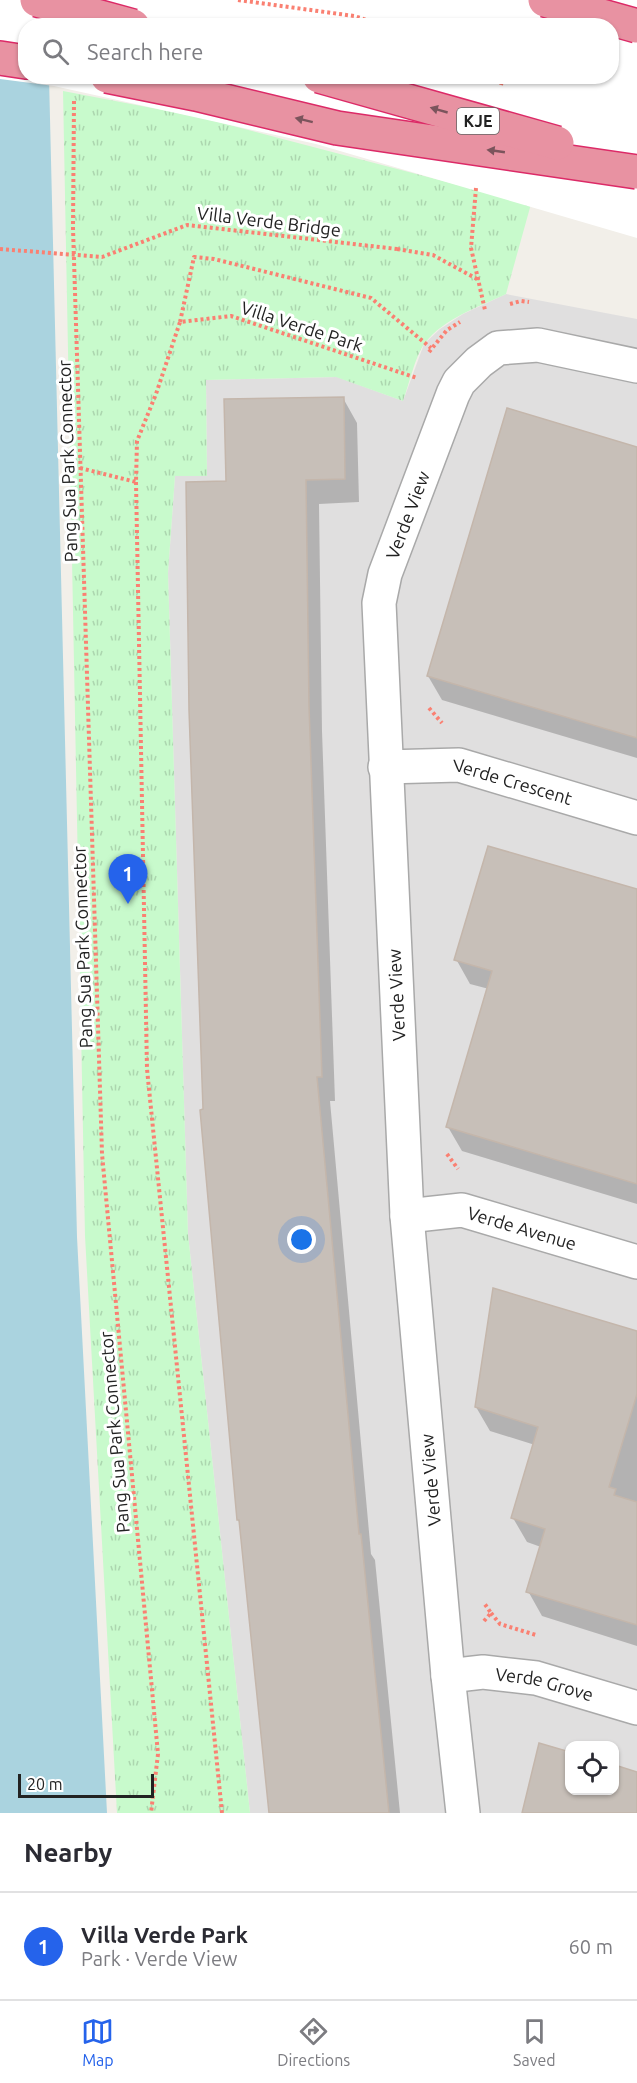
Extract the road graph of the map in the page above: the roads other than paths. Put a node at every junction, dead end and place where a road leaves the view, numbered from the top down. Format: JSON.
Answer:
{"nodes":[{"id":1,"x":37,"y":0,"type":"edge"},
{"id":2,"x":545,"y":0,"type":"edge"},
{"id":3,"x":103,"y":18,"type":"edge"},
{"id":4,"x":609,"y":18,"type":"edge"},
{"id":5,"x":619,"y":21,"type":"edge"},
{"id":6,"x":637,"y":26,"type":"edge"},
{"id":7,"x":0,"y":58,"type":"edge"},
{"id":8,"x":18,"y":61,"type":"edge"},
{"id":9,"x":147,"y":84,"type":"edge"},
{"id":10,"x":348,"y":84,"type":"edge"},
{"id":11,"x":637,"y":165,"type":"edge"},
{"id":12,"x":637,"y":172,"type":"edge"},
{"id":13,"x":637,"y":366,"type":"edge"},
{"id":14,"x":385,"y":767,"type":"junction"},
{"id":15,"x":637,"y":818,"type":"edge"},
{"id":16,"x":422,"y":1214,"type":"junction"},
{"id":17,"x":637,"y":1262,"type":"edge"},
{"id":18,"x":448,"y":1676,"type":"junction"},
{"id":19,"x":637,"y":1708,"type":"edge"},
{"id":20,"x":463,"y":1813,"type":"edge"}],
"edges":[{"from":1,"to":3,"type":"highway","bridge":true},
{"from":2,"to":4,"type":"highway","bridge":true},
{"from":5,"to":6,"type":"highway","bridge":true},
{"from":7,"to":8,"type":"highway"},
{"from":12,"to":9,"type":"highway","one_way":true,"bridge":true},
{"from":11,"to":10,"type":"highway","number":"KJE","one_way":true,"bridge":true},
{"from":13,"to":14,"type":"street","name":"Verde View"},
{"from":14,"to":15,"type":"street","name":"Verde Crescent"},
{"from":14,"to":16,"type":"street","name":"Verde View"},
{"from":16,"to":17,"type":"street","name":"Verde Avenue"},
{"from":16,"to":18,"type":"street","name":"Verde View"},
{"from":18,"to":19,"type":"street","name":"Verde Grove"},
{"from":18,"to":20,"type":"street","name":"Verde View"}]}
